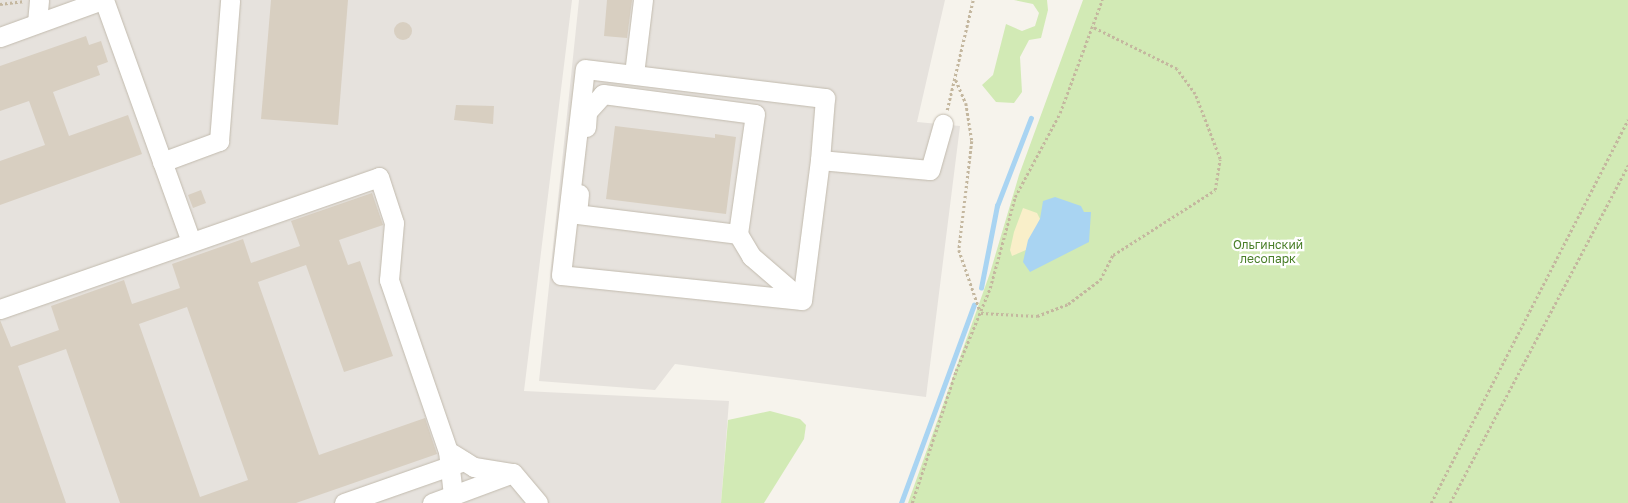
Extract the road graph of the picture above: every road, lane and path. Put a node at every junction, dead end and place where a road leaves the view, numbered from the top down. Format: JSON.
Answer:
{"nodes":[{"id":1,"x":27,"y":0,"type":"edge"},
{"id":2,"x":39,"y":0,"type":"edge"},
{"id":3,"x":100,"y":0,"type":"edge"},
{"id":4,"x":230,"y":0,"type":"edge"},
{"id":5,"x":643,"y":0,"type":"edge"},
{"id":6,"x":973,"y":0,"type":"edge"},
{"id":7,"x":1102,"y":0,"type":"edge"},
{"id":8,"x":0,"y":4,"type":"edge"},
{"id":9,"x":38,"y":23,"type":"junction"},
{"id":10,"x":1092,"y":27,"type":"junction"},
{"id":11,"x":0,"y":36,"type":"edge"},
{"id":12,"x":634,"y":74,"type":"junction"},
{"id":13,"x":956,"y":80,"type":"junction"},
{"id":14,"x":944,"y":118,"type":"joint"},
{"id":15,"x":1628,"y":120,"type":"edge"},
{"id":16,"x":820,"y":160,"type":"junction"},
{"id":17,"x":162,"y":162,"type":"junction"},
{"id":18,"x":1628,"y":165,"type":"edge"},
{"id":19,"x":738,"y":234,"type":"junction"},
{"id":20,"x":191,"y":242,"type":"junction"},
{"id":21,"x":802,"y":300,"type":"junction"},
{"id":22,"x":0,"y":309,"type":"edge"},
{"id":23,"x":981,"y":313,"type":"junction"},
{"id":24,"x":454,"y":459,"type":"junction"},
{"id":25,"x":513,"y":473,"type":"junction"},
{"id":26,"x":453,"y":495,"type":"junction"},
{"id":27,"x":344,"y":503,"type":"edge"},
{"id":28,"x":432,"y":503,"type":"edge"},
{"id":29,"x":538,"y":503,"type":"edge"},
{"id":30,"x":912,"y":503,"type":"edge"},
{"id":31,"x":1431,"y":503,"type":"edge"},
{"id":32,"x":1450,"y":503,"type":"edge"}],
"edges":[{"from":1,"to":8,"type":"path"},
{"from":2,"to":9,"type":"lane"},
{"from":3,"to":9,"type":"lane"},
{"from":3,"to":17,"type":"lane"},
{"from":4,"to":17,"type":"lane"},
{"from":5,"to":12,"type":"lane"},
{"from":6,"to":13,"type":"path"},
{"from":7,"to":10,"type":"path"},
{"from":9,"to":11,"type":"lane"},
{"from":10,"to":23,"type":"path"},
{"from":10,"to":23,"type":"path"},
{"from":12,"to":16,"type":"lane"},
{"from":12,"to":21,"type":"lane"},
{"from":13,"to":14,"type":"path"},
{"from":13,"to":23,"type":"path"},
{"from":14,"to":16,"type":"lane"},
{"from":15,"to":31,"type":"path"},
{"from":16,"to":21,"type":"lane"},
{"from":17,"to":20,"type":"lane"},
{"from":18,"to":32,"type":"path"},
{"from":19,"to":19,"type":"lane"},
{"from":19,"to":21,"type":"lane"},
{"from":20,"to":22,"type":"lane"},
{"from":20,"to":24,"type":"lane"},
{"from":23,"to":30,"type":"path"},
{"from":24,"to":25,"type":"lane"},
{"from":24,"to":26,"type":"lane"},
{"from":24,"to":27,"type":"lane"},
{"from":25,"to":26,"type":"lane"},
{"from":25,"to":29,"type":"lane"},
{"from":26,"to":28,"type":"lane"}]}
